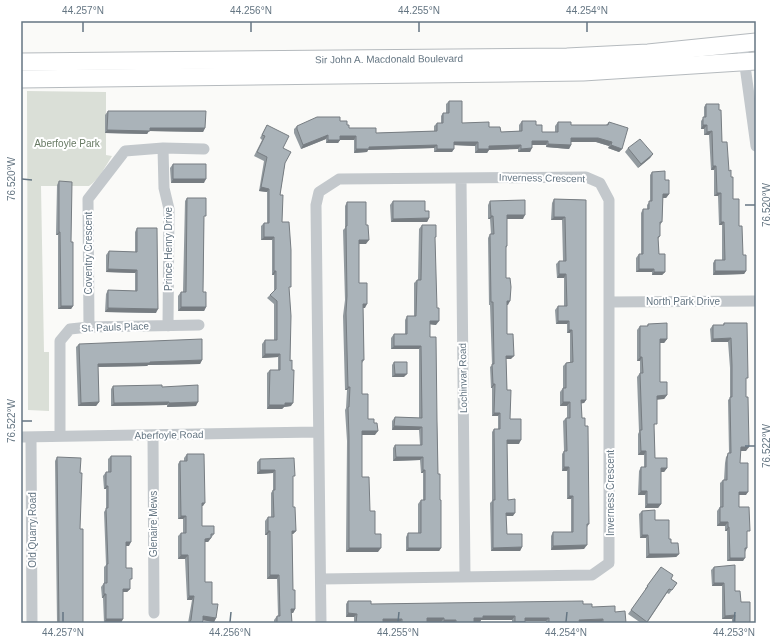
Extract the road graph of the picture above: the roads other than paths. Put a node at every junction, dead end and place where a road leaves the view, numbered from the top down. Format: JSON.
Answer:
{"nodes":[{"id":1,"x":749,"y":43,"type":"edge"},
{"id":2,"x":21,"y":62,"type":"edge"},
{"id":3,"x":750,"y":62,"type":"edge"},
{"id":4,"x":21,"y":79,"type":"edge"},
{"id":5,"x":756,"y":146,"type":"edge"},
{"id":6,"x":163,"y":148,"type":"junction"},
{"id":7,"x":204,"y":149,"type":"dead end"},
{"id":8,"x":461,"y":178,"type":"junction"},
{"id":9,"x":756,"y":301,"type":"edge"},
{"id":10,"x":610,"y":302,"type":"junction"},
{"id":11,"x":199,"y":325,"type":"dead end"},
{"id":12,"x":168,"y":326,"type":"junction"},
{"id":13,"x":89,"y":327,"type":"junction"},
{"id":14,"x":318,"y":432,"type":"junction"},
{"id":15,"x":153,"y":435,"type":"junction"},
{"id":16,"x":60,"y":436,"type":"junction"},
{"id":17,"x":26,"y":437,"type":"edge"},
{"id":18,"x":465,"y":577,"type":"junction"},
{"id":19,"x":321,"y":579,"type":"junction"},
{"id":20,"x":154,"y":613,"type":"dead end"},
{"id":21,"x":32,"y":623,"type":"edge"},
{"id":22,"x":321,"y":623,"type":"edge"}],
"edges":[{"from":1,"to":2,"type":"main road","name":"Sir John A. Macdonald Boulevard"},
{"from":1,"to":3,"type":"street"},
{"from":3,"to":4,"type":"main road","name":"Sir John A. Macdonald Boulevard"},
{"from":3,"to":5,"type":"street"},
{"from":6,"to":7,"type":"street","name":"Coventry Crescent"},
{"from":6,"to":12,"type":"street","name":"Prince Henry Drive"},
{"from":6,"to":13,"type":"street","name":"Coventry Crescent"},
{"from":8,"to":10,"type":"street","name":"Inverness Crescent"},
{"from":8,"to":14,"type":"street","name":"Inverness Crescent"},
{"from":8,"to":18,"type":"street","name":"Lochinvar Road"},
{"from":9,"to":10,"type":"street","name":"North Park Drive"},
{"from":10,"to":18,"type":"street","name":"Inverness Crescent"},
{"from":11,"to":12,"type":"street","name":"St. Pauls Place"},
{"from":12,"to":13,"type":"street","name":"St. Pauls Place"},
{"from":13,"to":16,"type":"street","name":"St. Pauls Place"},
{"from":14,"to":15,"type":"street","name":"Aberfoyle Road"},
{"from":14,"to":19,"type":"street","name":"Inverness Crescent"},
{"from":15,"to":16,"type":"street","name":"Aberfoyle Road"},
{"from":15,"to":20,"type":"street","name":"Glenaire Mews"},
{"from":16,"to":17,"type":"street","name":"Aberfoyle Road"},
{"from":17,"to":21,"type":"street","name":"Old Quarry Road"},
{"from":18,"to":19,"type":"street","name":"Inverness Crescent"},
{"from":19,"to":22,"type":"street","name":"Inverness Crescent"}]}
